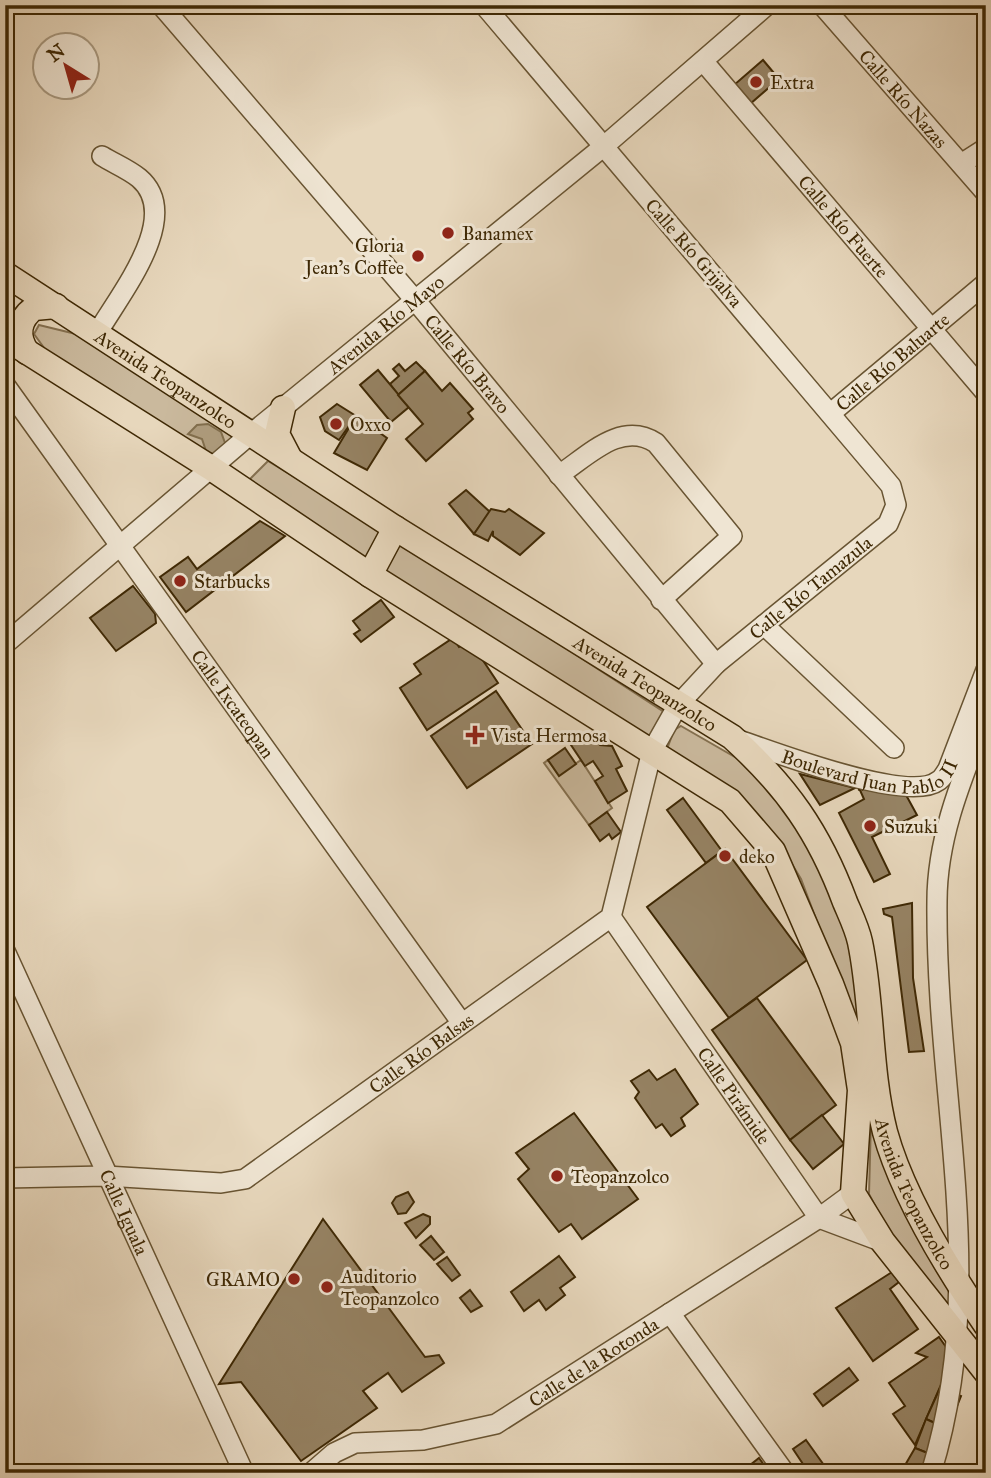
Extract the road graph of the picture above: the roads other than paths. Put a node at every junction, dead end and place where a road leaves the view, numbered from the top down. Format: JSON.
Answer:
{"nodes":[{"id":1,"x":161,"y":5,"type":"edge"},
{"id":2,"x":484,"y":5,"type":"edge"},
{"id":3,"x":767,"y":5,"type":"edge"},
{"id":4,"x":822,"y":5,"type":"edge"},
{"id":5,"x":702,"y":61,"type":"junction"},
{"id":6,"x":603,"y":147,"type":"junction"},
{"id":7,"x":986,"y":148,"type":"edge"},
{"id":8,"x":102,"y":156,"type":"dead end"},
{"id":9,"x":961,"y":164,"type":"junction"},
{"id":10,"x":986,"y":193,"type":"edge"},
{"id":11,"x":5,"y":274,"type":"edge"},
{"id":12,"x":986,"y":283,"type":"edge"},
{"id":13,"x":415,"y":300,"type":"junction"},
{"id":14,"x":56,"y":306,"type":"junction"},
{"id":15,"x":929,"y":330,"type":"junction"},
{"id":16,"x":98,"y":332,"type":"junction"},
{"id":17,"x":5,"y":338,"type":"edge"},
{"id":18,"x":27,"y":352,"type":"junction"},
{"id":19,"x":5,"y":385,"type":"edge"},
{"id":20,"x":986,"y":393,"type":"edge"},
{"id":21,"x":283,"y":408,"type":"junction"},
{"id":22,"x":831,"y":412,"type":"junction"},
{"id":23,"x":252,"y":433,"type":"junction"},
{"id":24,"x":289,"y":458,"type":"junction"},
{"id":25,"x":212,"y":468,"type":"junction"},
{"id":26,"x":559,"y":475,"type":"junction"},
{"id":27,"x":896,"y":505,"type":"joint"},
{"id":28,"x":395,"y":528,"type":"junction"},
{"id":29,"x":121,"y":545,"type":"junction"},
{"id":30,"x":370,"y":575,"type":"junction"},
{"id":31,"x":661,"y":600,"type":"junction"},
{"id":32,"x":764,"y":625,"type":"junction"},
{"id":33,"x":5,"y":644,"type":"edge"},
{"id":34,"x":716,"y":664,"type":"junction"},
{"id":35,"x":986,"y":670,"type":"edge"},
{"id":36,"x":678,"y":705,"type":"junction"},
{"id":37,"x":986,"y":717,"type":"edge"},
{"id":38,"x":732,"y":737,"type":"junction"},
{"id":39,"x":894,"y":748,"type":"dead end"},
{"id":40,"x":652,"y":751,"type":"junction"},
{"id":41,"x":611,"y":917,"type":"junction"},
{"id":42,"x":5,"y":951,"type":"edge"},
{"id":43,"x":461,"y":1022,"type":"junction"},
{"id":44,"x":106,"y":1176,"type":"junction"},
{"id":45,"x":975,"y":1176,"type":"dead end"},
{"id":46,"x":5,"y":1178,"type":"edge"},
{"id":47,"x":853,"y":1193,"type":"junction"},
{"id":48,"x":819,"y":1218,"type":"junction"},
{"id":49,"x":883,"y":1242,"type":"junction"},
{"id":50,"x":982,"y":1278,"type":"dead end"},
{"id":51,"x":670,"y":1313,"type":"junction"},
{"id":52,"x":982,"y":1319,"type":"edge"},
{"id":53,"x":980,"y":1364,"type":"edge"},
{"id":54,"x":244,"y":1473,"type":"edge"},
{"id":55,"x":311,"y":1473,"type":"edge"},
{"id":56,"x":785,"y":1473,"type":"edge"},
{"id":57,"x":932,"y":1473,"type":"edge"}],
"edges":[{"from":1,"to":13,"type":"street","name":"Calle Río Bravo"},
{"from":2,"to":6,"type":"street","name":"Calle Río Grijalva"},
{"from":3,"to":5,"type":"street","name":"Avenida Río Mayo"},
{"from":4,"to":9,"type":"street","name":"Calle Río Nazas"},
{"from":5,"to":6,"type":"street","name":"Avenida Río Mayo"},
{"from":5,"to":15,"type":"street","name":"Calle Río Fuerte"},
{"from":6,"to":13,"type":"street","name":"Avenida Río Mayo"},
{"from":6,"to":22,"type":"street","name":"Calle Río Grijalva"},
{"from":7,"to":9,"type":"street"},
{"from":8,"to":16,"type":"street"},
{"from":9,"to":10,"type":"street","name":"Calle Río Nazas"},
{"from":11,"to":14,"type":"main road","name":"Avenida Teopanzolco"},
{"from":12,"to":15,"type":"street","name":"Calle Río Baluarte"},
{"from":13,"to":21,"type":"street","name":"Avenida Río Mayo"},
{"from":13,"to":26,"type":"street","name":"Calle Río Bravo"},
{"from":14,"to":16,"type":"main road","name":"Avenida Teopanzolco"},
{"from":14,"to":18,"type":"main road"},
{"from":15,"to":20,"type":"street","name":"Calle Río Fuerte"},
{"from":15,"to":22,"type":"street","name":"Calle Río Baluarte"},
{"from":16,"to":23,"type":"main road","name":"Avenida Teopanzolco"},
{"from":17,"to":18,"type":"main road","name":"Avenida Teopanzolco"},
{"from":18,"to":25,"type":"main road","name":"Avenida Teopanzolco"},
{"from":19,"to":29,"type":"street","name":"Calle Ixcateopan"},
{"from":21,"to":23,"type":"street","name":"Avenida Río Mayo"},
{"from":21,"to":24,"type":"main road"},
{"from":22,"to":27,"type":"street","name":"Calle Río Grijalva"},
{"from":23,"to":24,"type":"main road","name":"Avenida Teopanzolco"},
{"from":23,"to":25,"type":"street","name":"Avenida Río Mayo"},
{"from":24,"to":28,"type":"main road","name":"Avenida Teopanzolco"},
{"from":25,"to":29,"type":"street","name":"Avenida Río Mayo"},
{"from":25,"to":30,"type":"main road","name":"Avenida Teopanzolco"},
{"from":26,"to":31,"type":"street","name":"Calle Río Bravo"},
{"from":26,"to":31,"type":"street"},
{"from":27,"to":32,"type":"street","name":"Calle Río Tamazula"},
{"from":28,"to":30,"type":"main road"},
{"from":28,"to":36,"type":"main road","name":"Avenida Teopanzolco"},
{"from":29,"to":33,"type":"street","name":"Avenida Río Mayo"},
{"from":29,"to":43,"type":"street","name":"Calle Ixcateopan"},
{"from":30,"to":40,"type":"main road","name":"Avenida Teopanzolco"},
{"from":31,"to":34,"type":"street","name":"Calle Río Bravo"},
{"from":32,"to":34,"type":"street","name":"Calle Río Tamazula"},
{"from":32,"to":39,"type":"street"},
{"from":34,"to":36,"type":"street","name":"Calle Río Tamazula"},
{"from":35,"to":38,"type":"street","name":"Boulevard Juan Pablo II"},
{"from":36,"to":38,"type":"main road","name":"Avenida Teopanzolco"},
{"from":36,"to":40,"type":"street"},
{"from":37,"to":45,"type":"street","name":"Boulevard Juan Pablo II"},
{"from":38,"to":52,"type":"main road","name":"Avenida Teopanzolco"},
{"from":40,"to":41,"type":"street"},
{"from":40,"to":47,"type":"main road","name":"Avenida Teopanzolco"},
{"from":41,"to":43,"type":"street","name":"Calle Río Balsas"},
{"from":41,"to":48,"type":"street","name":"Calle Pirámide"},
{"from":42,"to":44,"type":"street","name":"Calle Iguala"},
{"from":43,"to":44,"type":"street","name":"Calle Río Balsas"},
{"from":44,"to":46,"type":"street","name":"Calle Río Balsas"},
{"from":44,"to":54,"type":"street","name":"Calle Iguala"},
{"from":47,"to":48,"type":"street","name":"Calle de la Rotonda"},
{"from":47,"to":49,"type":"main road","name":"Avenida Teopanzolco"},
{"from":48,"to":49,"type":"street"},
{"from":48,"to":51,"type":"street","name":"Calle de la Rotonda"},
{"from":49,"to":53,"type":"main road","name":"Avenida Teopanzolco"},
{"from":50,"to":52,"type":"street"},
{"from":51,"to":55,"type":"street","name":"Calle de la Rotonda"},
{"from":51,"to":56,"type":"street"},
{"from":52,"to":53,"type":"street"},
{"from":53,"to":57,"type":"street"}]}
